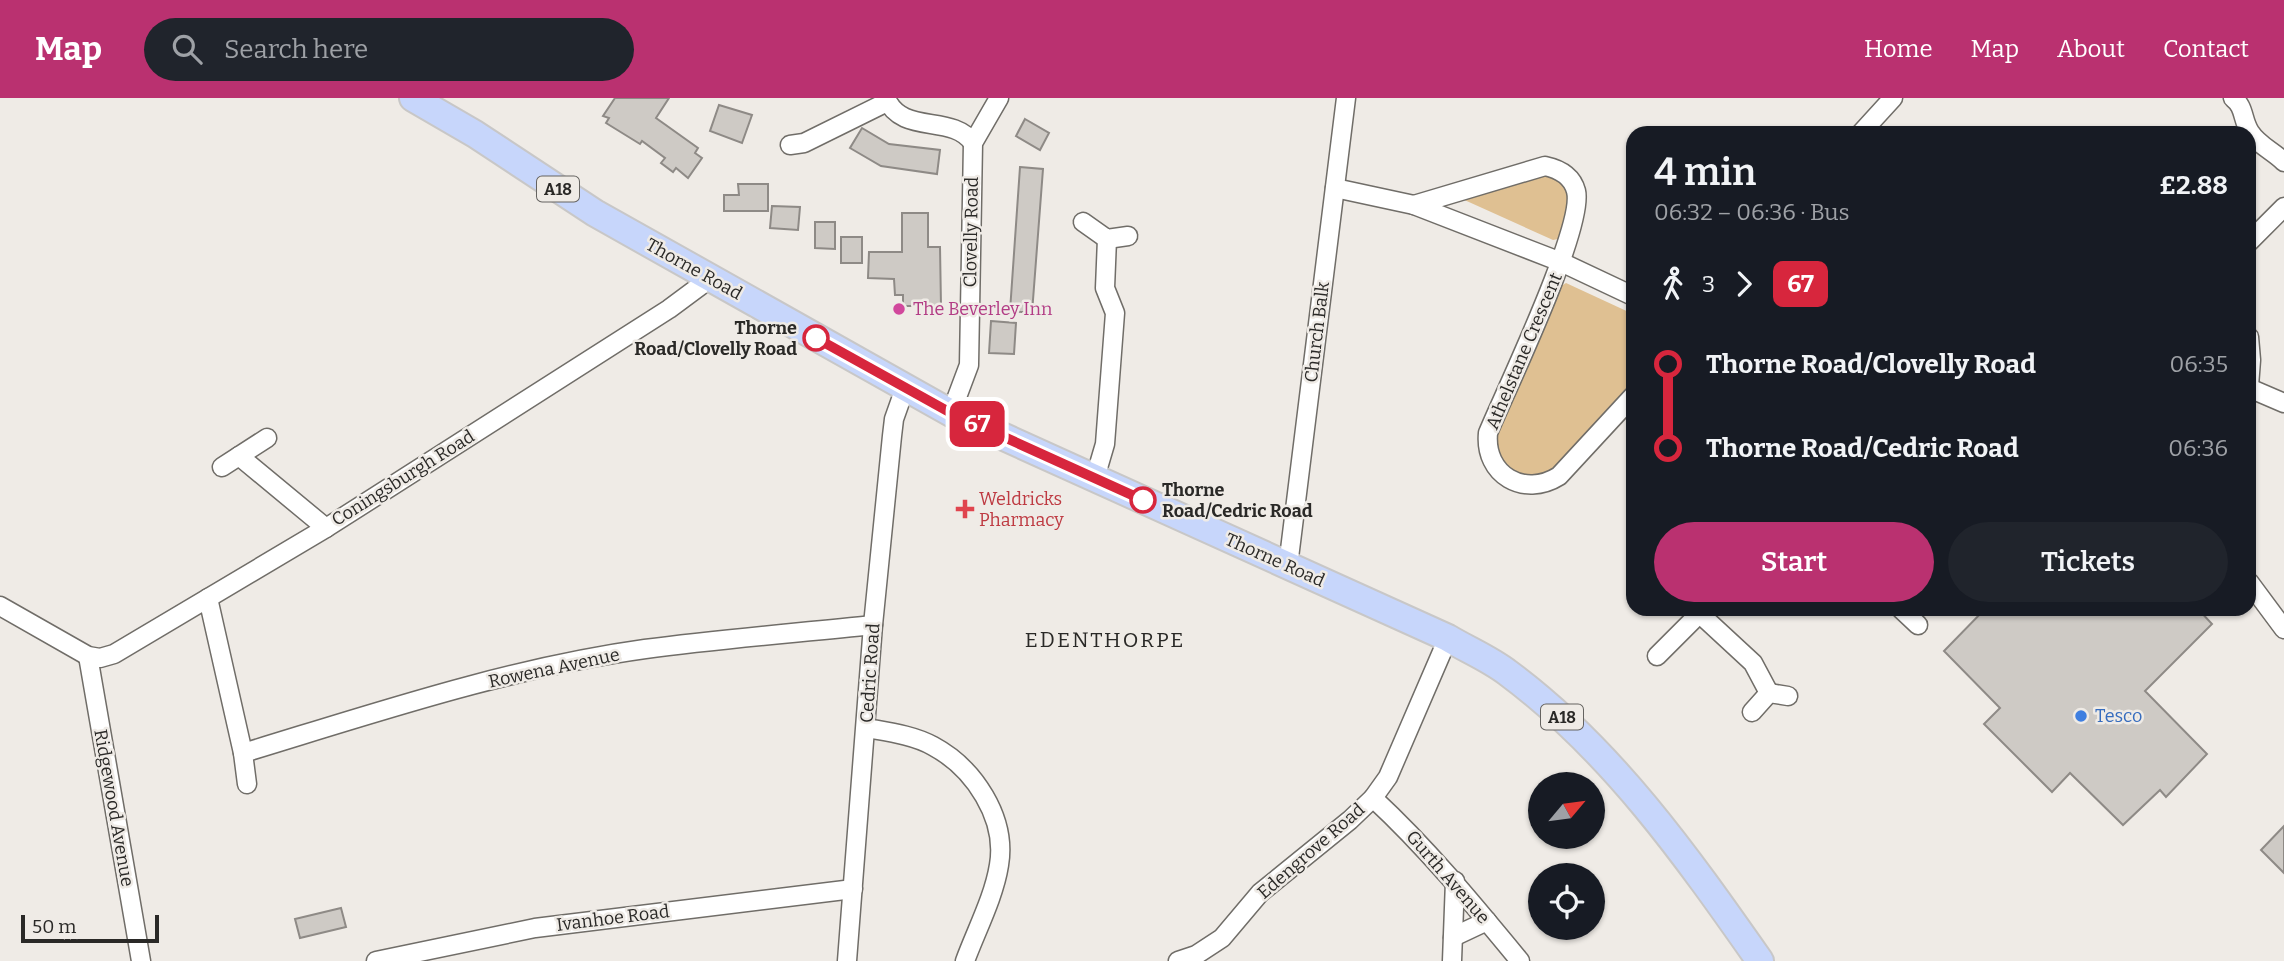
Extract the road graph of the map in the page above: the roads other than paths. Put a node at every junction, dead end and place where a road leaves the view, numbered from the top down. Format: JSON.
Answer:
{"nodes":[{"id":1,"x":413,"y":98,"type":"edge"},
{"id":2,"x":999,"y":98,"type":"edge"},
{"id":3,"x":1346,"y":98,"type":"edge"},
{"id":4,"x":1893,"y":98,"type":"edge"},
{"id":5,"x":2233,"y":98,"type":"edge"},
{"id":6,"x":886,"y":100,"type":"edge"},
{"id":7,"x":1867,"y":126,"type":"edge"},
{"id":8,"x":2248,"y":126,"type":"edge"},
{"id":9,"x":2256,"y":137,"type":"edge"},
{"id":10,"x":973,"y":144,"type":"junction"},
{"id":11,"x":790,"y":145,"type":"dead end"},
{"id":12,"x":2284,"y":162,"type":"edge"},
{"id":13,"x":1335,"y":188,"type":"junction"},
{"id":14,"x":1415,"y":205,"type":"junction"},
{"id":15,"x":2284,"y":207,"type":"edge"},
{"id":16,"x":1083,"y":222,"type":"dead end"},
{"id":17,"x":2256,"y":235,"type":"edge"},
{"id":18,"x":1128,"y":236,"type":"dead end"},
{"id":19,"x":1107,"y":239,"type":"junction"},
{"id":20,"x":1561,"y":262,"type":"junction"},
{"id":21,"x":706,"y":276,"type":"junction"},
{"id":22,"x":1626,"y":293,"type":"edge"},
{"id":23,"x":905,"y":388,"type":"junction"},
{"id":24,"x":2256,"y":390,"type":"edge"},
{"id":25,"x":2284,"y":403,"type":"edge"},
{"id":26,"x":1626,"y":404,"type":"edge"},
{"id":27,"x":951,"y":413,"type":"junction"},
{"id":28,"x":267,"y":438,"type":"dead end"},
{"id":29,"x":239,"y":456,"type":"junction"},
{"id":30,"x":222,"y":467,"type":"dead end"},
{"id":31,"x":1095,"y":478,"type":"junction"},
{"id":32,"x":326,"y":527,"type":"junction"},
{"id":33,"x":1288,"y":566,"type":"junction"},
{"id":34,"x":2256,"y":591,"type":"edge"},
{"id":35,"x":208,"y":598,"type":"junction"},
{"id":36,"x":0,"y":606,"type":"edge"},
{"id":37,"x":1698,"y":616,"type":"edge"},
{"id":38,"x":1706,"y":616,"type":"edge"},
{"id":39,"x":1908,"y":616,"type":"edge"},
{"id":40,"x":873,"y":625,"type":"junction"},
{"id":41,"x":1918,"y":625,"type":"dead end"},
{"id":42,"x":2284,"y":629,"type":"edge"},
{"id":43,"x":1448,"y":638,"type":"junction"},
{"id":44,"x":88,"y":656,"type":"junction"},
{"id":45,"x":1657,"y":656,"type":"dead end"},
{"id":46,"x":1769,"y":693,"type":"junction"},
{"id":47,"x":1788,"y":696,"type":"dead end"},
{"id":48,"x":1752,"y":712,"type":"dead end"},
{"id":49,"x":866,"y":728,"type":"junction"},
{"id":50,"x":243,"y":753,"type":"junction"},
{"id":51,"x":247,"y":784,"type":"dead end"},
{"id":52,"x":1373,"y":798,"type":"junction"},
{"id":53,"x":1455,"y":881,"type":"junction"},
{"id":54,"x":853,"y":889,"type":"junction"},
{"id":55,"x":1487,"y":921,"type":"junction"},
{"id":56,"x":1453,"y":937,"type":"junction"},
{"id":57,"x":141,"y":961,"type":"edge"},
{"id":58,"x":376,"y":961,"type":"edge"},
{"id":59,"x":847,"y":961,"type":"edge"},
{"id":60,"x":965,"y":961,"type":"edge"},
{"id":61,"x":1178,"y":961,"type":"edge"},
{"id":62,"x":1452,"y":961,"type":"edge"},
{"id":63,"x":1520,"y":961,"type":"edge"},
{"id":64,"x":1760,"y":961,"type":"edge"}],
"edges":[{"from":1,"to":21,"type":"main road","name":"Thorne Road","number":"A18"},
{"from":2,"to":10,"type":"street","name":"Clovelly Road"},
{"from":3,"to":13,"type":"street","name":"Church Balk"},
{"from":4,"to":7,"type":"street"},
{"from":5,"to":8,"type":"street"},
{"from":6,"to":10,"type":"street"},
{"from":6,"to":11,"type":"street"},
{"from":9,"to":12,"type":"street"},
{"from":10,"to":27,"type":"street","name":"Clovelly Road"},
{"from":13,"to":14,"type":"street","name":"Athelstane Crescent"},
{"from":13,"to":33,"type":"street","name":"Church Balk"},
{"from":14,"to":20,"type":"street","name":"Athelstane Crescent"},
{"from":14,"to":20,"type":"street","name":"Athelstane Crescent"},
{"from":15,"to":17,"type":"street"},
{"from":16,"to":19,"type":"street"},
{"from":18,"to":19,"type":"street"},
{"from":19,"to":31,"type":"street"},
{"from":20,"to":22,"type":"street","name":"Athelstane Crescent"},
{"from":20,"to":26,"type":"street","name":"Athelstane Crescent"},
{"from":21,"to":23,"type":"main road","name":"Thorne Road","number":"A18"},
{"from":21,"to":32,"type":"street","name":"Coningsburgh Road"},
{"from":23,"to":27,"type":"main road","name":"Thorne Road","number":"A18"},
{"from":23,"to":40,"type":"street","name":"Cedric Road"},
{"from":24,"to":25,"type":"street"},
{"from":27,"to":31,"type":"main road","name":"Thorne Road","number":"A18"},
{"from":28,"to":29,"type":"street"},
{"from":29,"to":30,"type":"street"},
{"from":29,"to":32,"type":"street"},
{"from":31,"to":33,"type":"main road","name":"Thorne Road","number":"A18"},
{"from":32,"to":35,"type":"street","name":"Coningsburgh Road"},
{"from":33,"to":43,"type":"main road","name":"Thorne Road","number":"A18"},
{"from":34,"to":42,"type":"street"},
{"from":35,"to":44,"type":"street","name":"Coningsburgh Road"},
{"from":35,"to":50,"type":"street"},
{"from":36,"to":44,"type":"street"},
{"from":37,"to":45,"type":"street"},
{"from":38,"to":46,"type":"street"},
{"from":39,"to":41,"type":"street"},
{"from":40,"to":49,"type":"street","name":"Cedric Road"},
{"from":40,"to":50,"type":"street","name":"Rowena Avenue"},
{"from":43,"to":52,"type":"street","name":"Edengrove Road"},
{"from":43,"to":64,"type":"main road","name":"Thorne Road","number":"A18"},
{"from":44,"to":57,"type":"street","name":"Ridgewood Avenue"},
{"from":46,"to":47,"type":"street"},
{"from":46,"to":48,"type":"street"},
{"from":49,"to":54,"type":"street","name":"Cedric Road"},
{"from":49,"to":60,"type":"street"},
{"from":50,"to":51,"type":"street"},
{"from":52,"to":53,"type":"street","name":"Gurth Avenue"},
{"from":52,"to":61,"type":"street","name":"Edengrove Road"},
{"from":53,"to":55,"type":"street","name":"Gurth Avenue"},
{"from":53,"to":56,"type":"street"},
{"from":54,"to":58,"type":"street","name":"Ivanhoe Road"},
{"from":54,"to":59,"type":"street","name":"Cedric Road"},
{"from":55,"to":56,"type":"street"},
{"from":55,"to":63,"type":"street","name":"Gurth Avenue"},
{"from":56,"to":62,"type":"street"}]}
